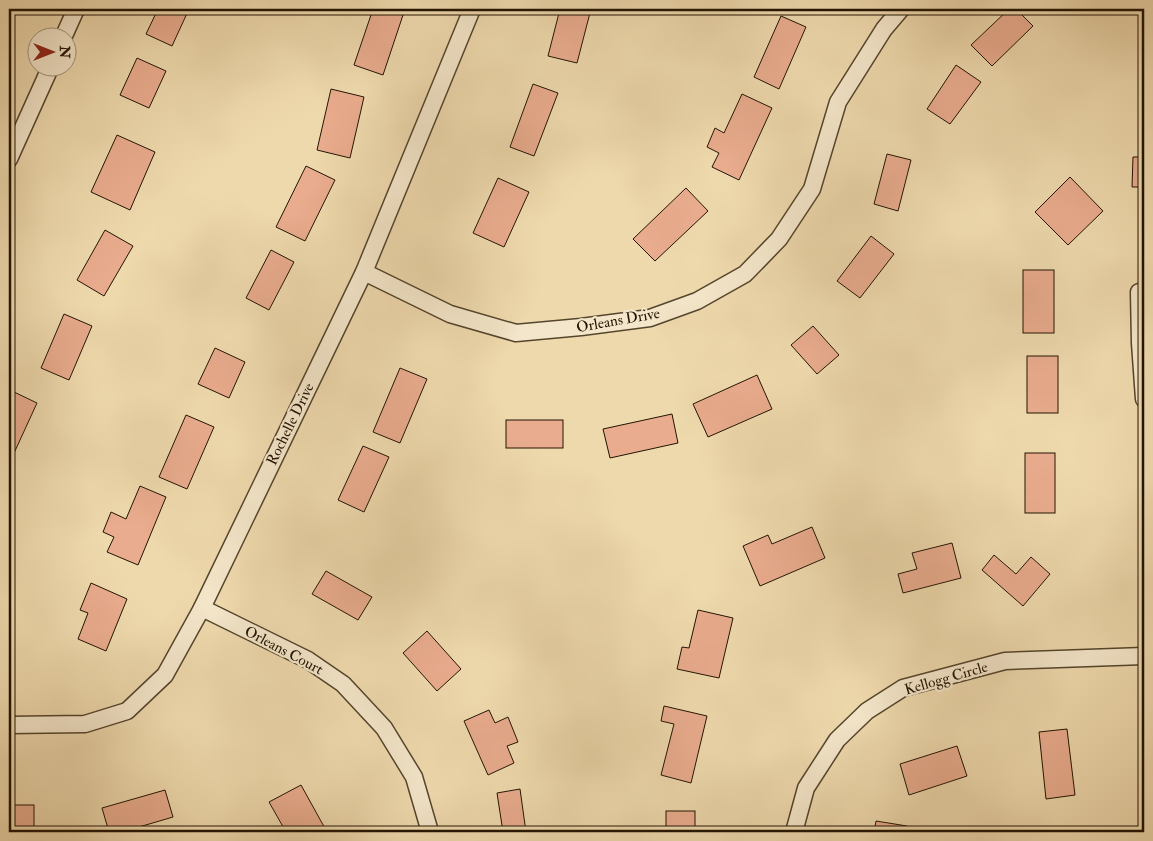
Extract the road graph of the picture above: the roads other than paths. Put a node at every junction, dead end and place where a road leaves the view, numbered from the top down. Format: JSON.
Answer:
{"nodes":[{"id":1,"x":76,"y":9,"type":"edge"},
{"id":2,"x":472,"y":9,"type":"edge"},
{"id":3,"x":901,"y":9,"type":"edge"},
{"id":4,"x":68,"y":28,"type":"edge"},
{"id":5,"x":46,"y":78,"type":"edge"},
{"id":6,"x":9,"y":160,"type":"edge"},
{"id":7,"x":364,"y":272,"type":"junction"},
{"id":8,"x":1144,"y":291,"type":"edge"},
{"id":9,"x":1144,"y":399,"type":"edge"},
{"id":10,"x":202,"y":608,"type":"junction"},
{"id":11,"x":1144,"y":656,"type":"edge"},
{"id":12,"x":9,"y":726,"type":"edge"},
{"id":13,"x":430,"y":832,"type":"edge"},
{"id":14,"x":794,"y":832,"type":"edge"}],
"edges":[{"from":1,"to":4,"type":"street"},
{"from":2,"to":7,"type":"street","name":"Rochelle Drive"},
{"from":3,"to":7,"type":"street","name":"Orleans Drive"},
{"from":5,"to":6,"type":"street"},
{"from":7,"to":10,"type":"street","name":"Rochelle Drive"},
{"from":8,"to":9,"type":"street"},
{"from":10,"to":12,"type":"street","name":"Rochelle Drive"},
{"from":10,"to":13,"type":"street","name":"Orleans Court"},
{"from":11,"to":14,"type":"street","name":"Kellogg Circle"}]}
